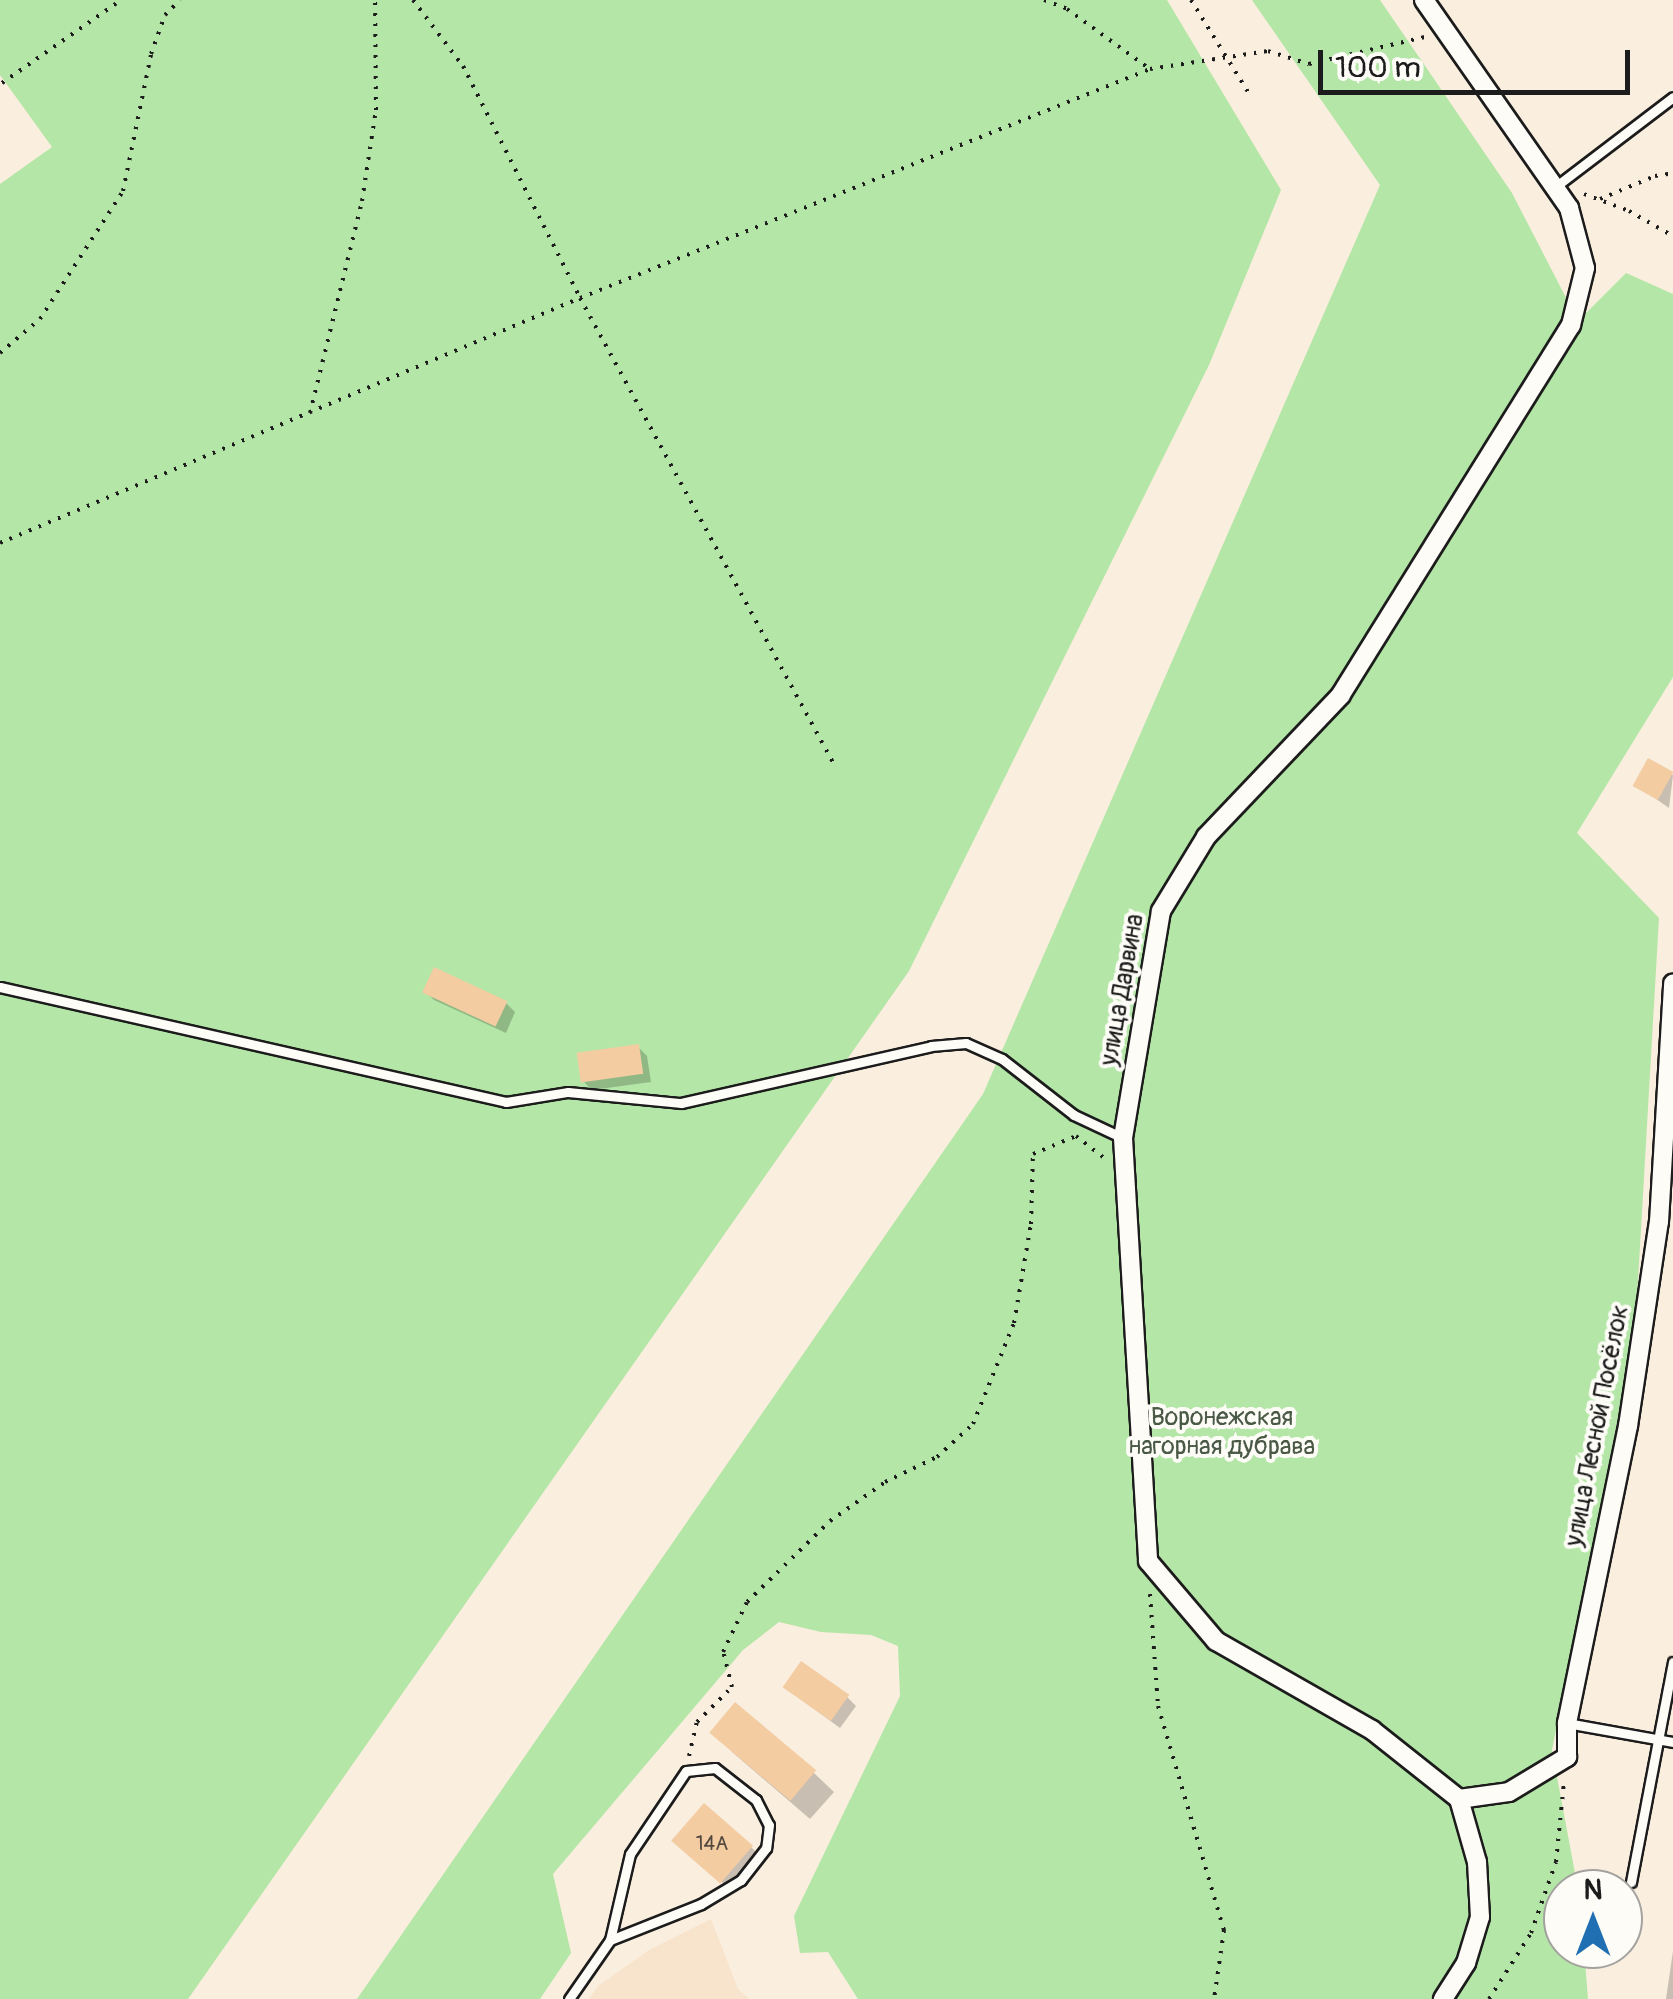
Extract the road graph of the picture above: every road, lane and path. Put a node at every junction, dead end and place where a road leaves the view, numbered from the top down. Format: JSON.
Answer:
{"nodes":[{"id":1,"x":121,"y":0,"type":"edge"},
{"id":2,"x":180,"y":0,"type":"edge"},
{"id":3,"x":375,"y":0,"type":"edge"},
{"id":4,"x":413,"y":0,"type":"edge"},
{"id":5,"x":1044,"y":0,"type":"edge"},
{"id":6,"x":1192,"y":0,"type":"edge"},
{"id":7,"x":1424,"y":0,"type":"edge"},
{"id":8,"x":1446,"y":32,"type":"junction"},
{"id":9,"x":1226,"y":56,"type":"junction"},
{"id":10,"x":1150,"y":69,"type":"junction"},
{"id":11,"x":2,"y":83,"type":"dead end"},
{"id":12,"x":1248,"y":92,"type":"dead end"},
{"id":13,"x":1673,"y":97,"type":"edge"},
{"id":14,"x":1673,"y":173,"type":"edge"},
{"id":15,"x":1555,"y":187,"type":"junction"},
{"id":16,"x":1600,"y":198,"type":"junction"},
{"id":17,"x":1673,"y":236,"type":"edge"},
{"id":18,"x":580,"y":298,"type":"junction"},
{"id":19,"x":0,"y":352,"type":"edge"},
{"id":20,"x":310,"y":414,"type":"junction"},
{"id":21,"x":0,"y":543,"type":"edge"},
{"id":22,"x":836,"y":768,"type":"dead end"},
{"id":23,"x":1673,"y":983,"type":"edge"},
{"id":24,"x":0,"y":987,"type":"edge"},
{"id":25,"x":1123,"y":1138,"type":"junction"},
{"id":26,"x":1125,"y":1174,"type":"junction"},
{"id":27,"x":1666,"y":1224,"type":"edge"},
{"id":28,"x":1148,"y":1561,"type":"junction"},
{"id":29,"x":1673,"y":1662,"type":"edge"},
{"id":30,"x":1567,"y":1723,"type":"junction"},
{"id":31,"x":1656,"y":1739,"type":"junction"},
{"id":32,"x":1673,"y":1742,"type":"edge"},
{"id":33,"x":1567,"y":1757,"type":"junction"},
{"id":34,"x":686,"y":1771,"type":"junction"},
{"id":35,"x":1459,"y":1799,"type":"junction"},
{"id":36,"x":1632,"y":1869,"type":"edge"},
{"id":37,"x":610,"y":1940,"type":"junction"},
{"id":38,"x":569,"y":1999,"type":"edge"},
{"id":39,"x":1214,"y":1999,"type":"edge"},
{"id":40,"x":1443,"y":1999,"type":"edge"},
{"id":41,"x":1489,"y":1999,"type":"edge"}],
"edges":[{"from":1,"to":11,"type":"path"},
{"from":2,"to":19,"type":"path"},
{"from":3,"to":20,"type":"path"},
{"from":4,"to":18,"type":"path"},
{"from":5,"to":10,"type":"path"},
{"from":6,"to":9,"type":"path"},
{"from":7,"to":8,"type":"street","name":"улица Дарвина"},
{"from":8,"to":9,"type":"path"},
{"from":8,"to":15,"type":"street","name":"улица Дарвина"},
{"from":9,"to":10,"type":"path"},
{"from":9,"to":12,"type":"path"},
{"from":10,"to":18,"type":"path"},
{"from":13,"to":15,"type":"lane"},
{"from":14,"to":16,"type":"path"},
{"from":15,"to":16,"type":"path"},
{"from":15,"to":25,"type":"street","name":"улица Дарвина"},
{"from":16,"to":17,"type":"path"},
{"from":18,"to":20,"type":"path"},
{"from":18,"to":22,"type":"path"},
{"from":20,"to":21,"type":"path"},
{"from":23,"to":27,"type":"street","name":"улица Лесной Посёлок"},
{"from":24,"to":25,"type":"lane"},
{"from":25,"to":26,"type":"street","name":"улица Дарвина"},
{"from":26,"to":28,"type":"street","name":"улица Дарвина"},
{"from":26,"to":34,"type":"path"},
{"from":27,"to":30,"type":"street","name":"улица Лесной Посёлок"},
{"from":28,"to":35,"type":"street"},
{"from":28,"to":39,"type":"path"},
{"from":29,"to":31,"type":"lane"},
{"from":30,"to":31,"type":"lane"},
{"from":30,"to":33,"type":"street","name":"улица Лесной Посёлок"},
{"from":31,"to":32,"type":"lane"},
{"from":31,"to":36,"type":"lane"},
{"from":33,"to":35,"type":"street"},
{"from":33,"to":41,"type":"path"},
{"from":34,"to":37,"type":"lane"},
{"from":34,"to":37,"type":"lane"},
{"from":35,"to":40,"type":"street"},
{"from":37,"to":38,"type":"lane"}]}
